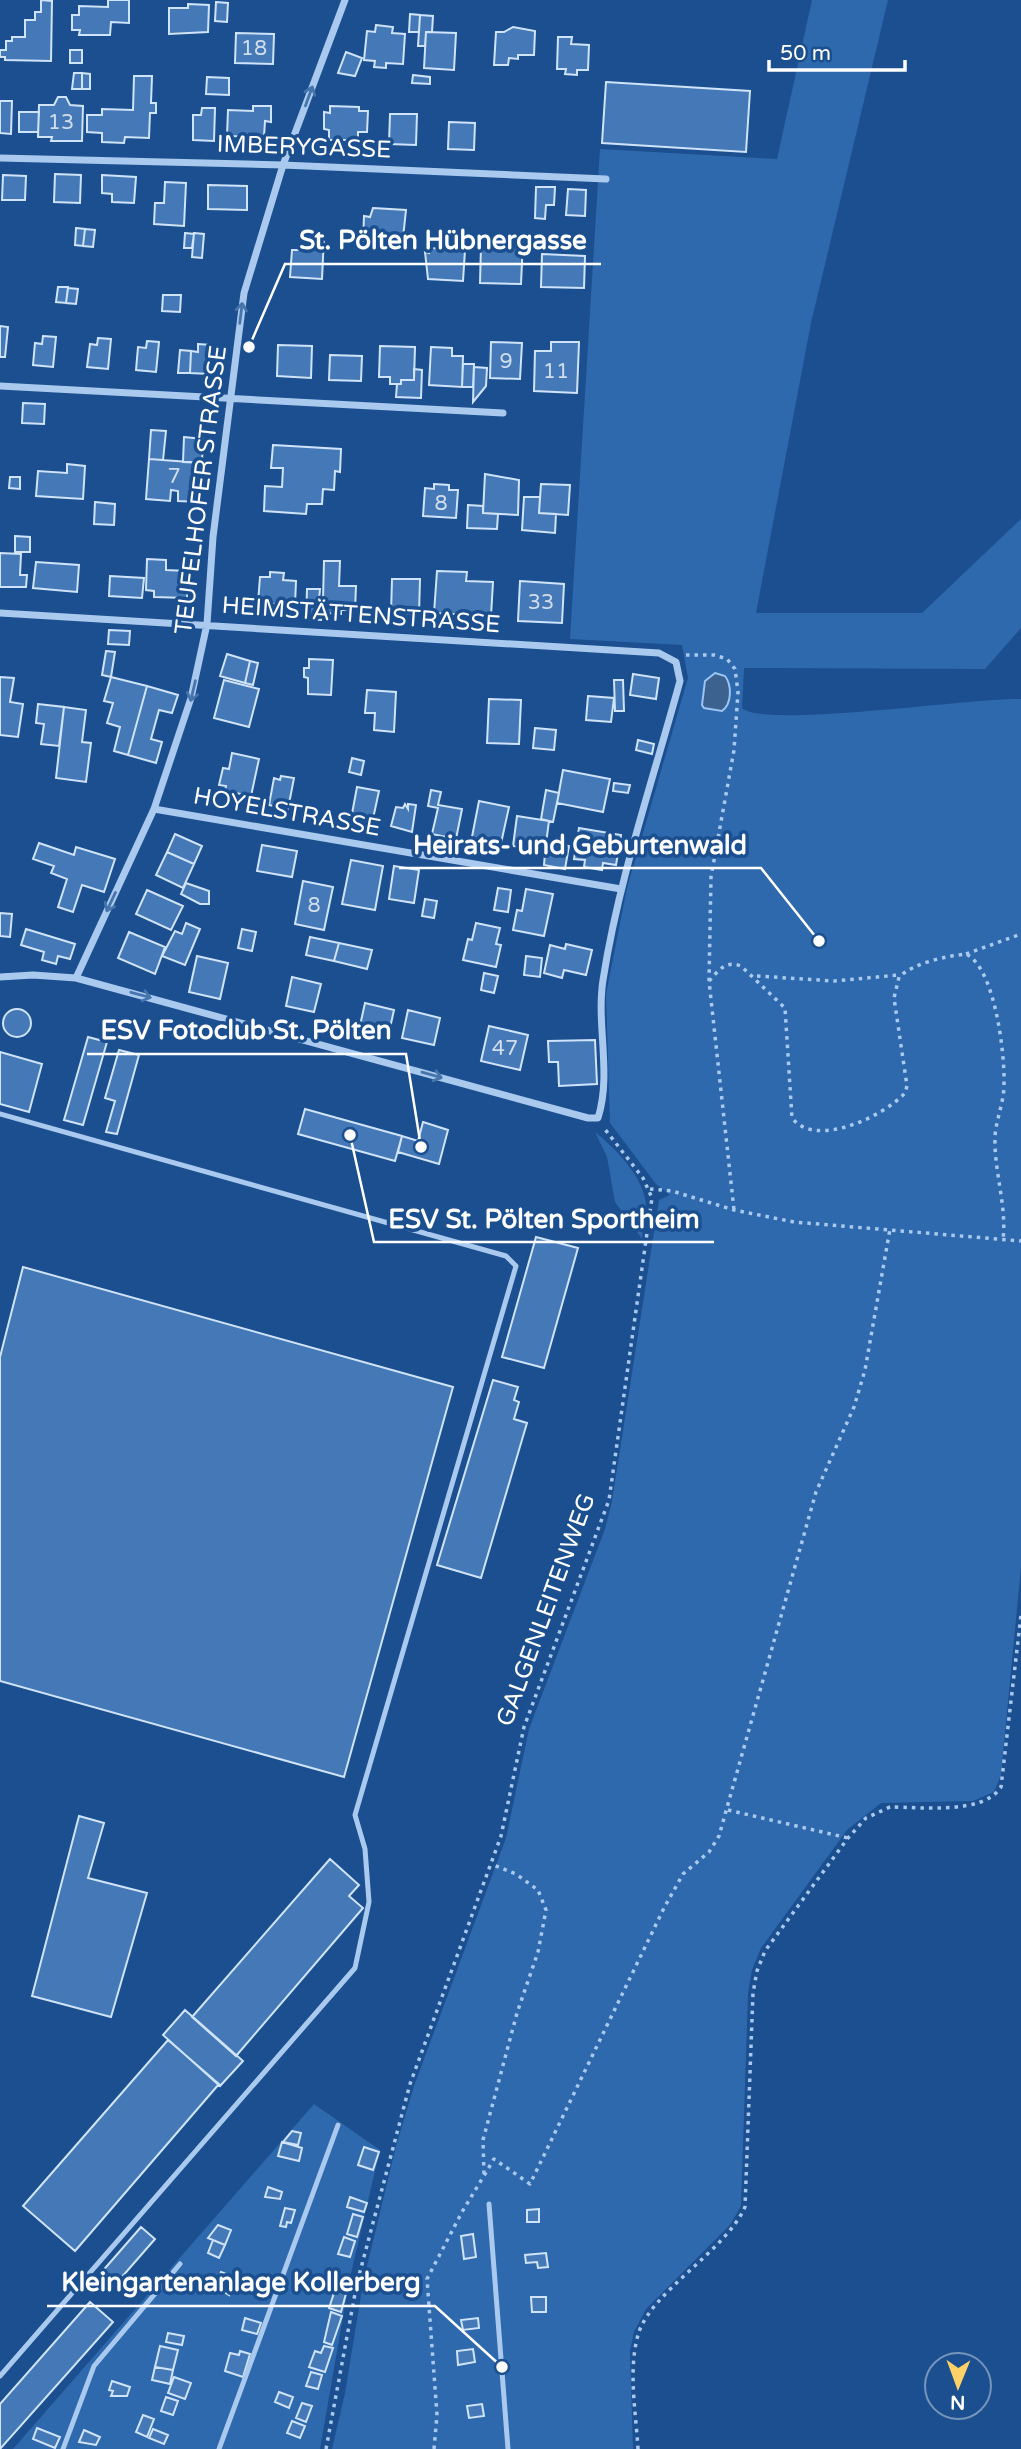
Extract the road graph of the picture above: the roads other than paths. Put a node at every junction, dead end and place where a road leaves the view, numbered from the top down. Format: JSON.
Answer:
{"nodes":[{"id":1,"x":345,"y":0,"type":"edge"},
{"id":2,"x":0,"y":158,"type":"edge"},
{"id":3,"x":283,"y":165,"type":"junction"},
{"id":4,"x":606,"y":179,"type":"dead end"},
{"id":5,"x":0,"y":386,"type":"edge"},
{"id":6,"x":230,"y":399,"type":"junction"},
{"id":7,"x":503,"y":413,"type":"dead end"},
{"id":8,"x":0,"y":613,"type":"edge"},
{"id":9,"x":207,"y":624,"type":"junction"},
{"id":10,"x":154,"y":809,"type":"junction"},
{"id":11,"x":621,"y":888,"type":"junction"},
{"id":12,"x":0,"y":977,"type":"edge"},
{"id":13,"x":75,"y":978,"type":"junction"},
{"id":14,"x":0,"y":1114,"type":"edge"},
{"id":15,"x":338,"y":2125,"type":"dead end"},
{"id":16,"x":489,"y":2204,"type":"dead end"},
{"id":17,"x":180,"y":2264,"type":"dead end"},
{"id":18,"x":0,"y":2376,"type":"edge"},
{"id":19,"x":63,"y":2449,"type":"edge"},
{"id":20,"x":219,"y":2449,"type":"edge"},
{"id":21,"x":508,"y":2449,"type":"edge"}],
"edges":[{"from":3,"to":1,"type":"street","name":"TEUFELHOFER STRASSE","one_way":true},
{"from":2,"to":3,"type":"street","name":"IMBERYGASSE"},
{"from":3,"to":4,"type":"street","name":"IMBERYGASSE"},
{"from":6,"to":3,"type":"street","name":"TEUFELHOFER STRASSE","one_way":true},
{"from":5,"to":6,"type":"street"},
{"from":6,"to":7,"type":"street"},
{"from":6,"to":9,"type":"street","name":"TEUFELHOFER STRASSE"},
{"from":8,"to":9,"type":"street","name":"HEIMSTÄTTENSTRASSE"},
{"from":9,"to":10,"type":"street","name":"TEUFELHOFER STRASSE","one_way":true},
{"from":9,"to":11,"type":"street","name":"HEIMSTÄTTENSTRASSE"},
{"from":10,"to":11,"type":"street","name":"HOYELSTRASSE"},
{"from":10,"to":13,"type":"street","name":"TEUFELHOFER STRASSE","one_way":true},
{"from":13,"to":11,"type":"street","one_way":true},
{"from":12,"to":13,"type":"street"},
{"from":14,"to":18,"type":"lane"},
{"from":15,"to":20,"type":"lane"},
{"from":16,"to":21,"type":"lane"},
{"from":17,"to":19,"type":"lane"}]}
